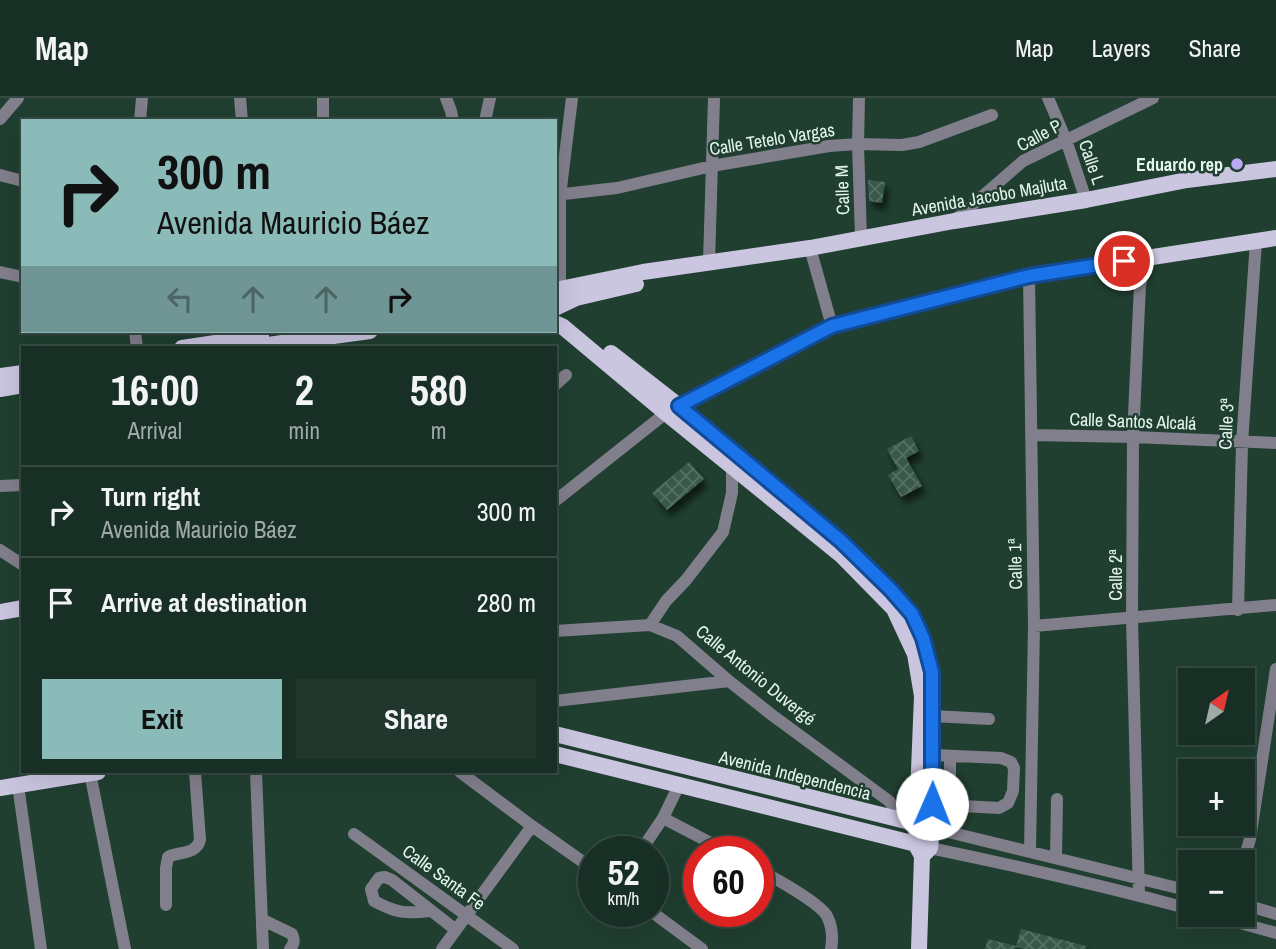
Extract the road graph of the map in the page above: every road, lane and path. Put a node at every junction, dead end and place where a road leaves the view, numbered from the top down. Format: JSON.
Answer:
{"nodes":[{"id":1,"x":18,"y":98,"type":"edge"},
{"id":2,"x":142,"y":98,"type":"edge"},
{"id":3,"x":240,"y":98,"type":"edge"},
{"id":4,"x":323,"y":98,"type":"edge"},
{"id":5,"x":446,"y":98,"type":"edge"},
{"id":6,"x":490,"y":98,"type":"edge"},
{"id":7,"x":572,"y":98,"type":"edge"},
{"id":8,"x":713,"y":98,"type":"edge"},
{"id":9,"x":859,"y":98,"type":"edge"},
{"id":10,"x":1048,"y":98,"type":"edge"},
{"id":11,"x":1153,"y":98,"type":"edge"},
{"id":12,"x":992,"y":115,"type":"dead end"},
{"id":13,"x":0,"y":119,"type":"edge"},
{"id":14,"x":140,"y":119,"type":"edge"},
{"id":15,"x":242,"y":119,"type":"edge"},
{"id":16,"x":323,"y":119,"type":"edge"},
{"id":17,"x":453,"y":119,"type":"edge"},
{"id":18,"x":485,"y":119,"type":"edge"},
{"id":19,"x":1066,"y":140,"type":"junction"},
{"id":20,"x":858,"y":144,"type":"junction"},
{"id":21,"x":712,"y":166,"type":"junction"},
{"id":22,"x":1276,"y":169,"type":"edge"},
{"id":23,"x":0,"y":175,"type":"edge"},
{"id":24,"x":21,"y":180,"type":"edge"},
{"id":25,"x":557,"y":195,"type":"edge"},
{"id":26,"x":1086,"y":200,"type":"junction"},
{"id":27,"x":954,"y":221,"type":"junction"},
{"id":28,"x":861,"y":238,"type":"junction"},
{"id":29,"x":1276,"y":238,"type":"edge"},
{"id":30,"x":1256,"y":241,"type":"junction"},
{"id":31,"x":810,"y":248,"type":"junction"},
{"id":32,"x":1148,"y":257,"type":"junction"},
{"id":33,"x":709,"y":262,"type":"junction"},
{"id":34,"x":0,"y":272,"type":"edge"},
{"id":35,"x":1029,"y":276,"type":"junction"},
{"id":36,"x":21,"y":277,"type":"edge"},
{"id":37,"x":557,"y":290,"type":"edge"},
{"id":38,"x":557,"y":308,"type":"edge"},
{"id":39,"x":557,"y":311,"type":"edge"},
{"id":40,"x":557,"y":324,"type":"edge"},
{"id":41,"x":832,"y":326,"type":"junction"},
{"id":42,"x":285,"y":333,"type":"edge"},
{"id":43,"x":355,"y":333,"type":"edge"},
{"id":44,"x":220,"y":346,"type":"edge"},
{"id":45,"x":261,"y":346,"type":"edge"},
{"id":46,"x":21,"y":373,"type":"edge"},
{"id":47,"x":566,"y":375,"type":"dead end"},
{"id":48,"x":0,"y":376,"type":"edge"},
{"id":49,"x":557,"y":383,"type":"edge"},
{"id":50,"x":21,"y":385,"type":"edge"},
{"id":51,"x":0,"y":389,"type":"edge"},
{"id":52,"x":673,"y":410,"type":"junction"},
{"id":53,"x":1031,"y":435,"type":"junction"},
{"id":54,"x":1133,"y":437,"type":"junction"},
{"id":55,"x":1242,"y":443,"type":"junction"},
{"id":56,"x":1276,"y":443,"type":"edge"},
{"id":57,"x":732,"y":467,"type":"junction"},
{"id":58,"x":21,"y":485,"type":"edge"},
{"id":59,"x":0,"y":486,"type":"edge"},
{"id":60,"x":557,"y":499,"type":"edge"},
{"id":61,"x":0,"y":550,"type":"edge"},
{"id":62,"x":21,"y":564,"type":"edge"},
{"id":63,"x":1276,"y":605,"type":"edge"},
{"id":64,"x":21,"y":608,"type":"edge"},
{"id":65,"x":1238,"y":610,"type":"junction"},
{"id":66,"x":0,"y":612,"type":"edge"},
{"id":67,"x":1132,"y":619,"type":"junction"},
{"id":68,"x":650,"y":625,"type":"junction"},
{"id":69,"x":1034,"y":626,"type":"junction"},
{"id":70,"x":557,"y":631,"type":"edge"},
{"id":71,"x":1276,"y":669,"type":"edge"},
{"id":72,"x":729,"y":681,"type":"junction"},
{"id":73,"x":557,"y":701,"type":"edge"},
{"id":74,"x":933,"y":716,"type":"junction"},
{"id":75,"x":989,"y":719,"type":"dead end"},
{"id":76,"x":557,"y":735,"type":"edge"},
{"id":77,"x":1271,"y":737,"type":"edge"},
{"id":78,"x":557,"y":754,"type":"edge"},
{"id":79,"x":933,"y":755,"type":"junction"},
{"id":80,"x":950,"y":756,"type":"junction"},
{"id":81,"x":86,"y":773,"type":"edge"},
{"id":82,"x":92,"y":773,"type":"edge"},
{"id":83,"x":195,"y":773,"type":"edge"},
{"id":84,"x":256,"y":773,"type":"edge"},
{"id":85,"x":461,"y":773,"type":"edge"},
{"id":86,"x":18,"y":785,"type":"junction"},
{"id":87,"x":679,"y":785,"type":"junction"},
{"id":88,"x":0,"y":788,"type":"edge"},
{"id":89,"x":1057,"y":799,"type":"dead end"},
{"id":90,"x":663,"y":818,"type":"junction"},
{"id":91,"x":918,"y":825,"type":"junction"},
{"id":92,"x":532,"y":826,"type":"junction"},
{"id":93,"x":354,"y":834,"type":"dead end"},
{"id":94,"x":651,"y":836,"type":"edge"},
{"id":95,"x":697,"y":836,"type":"edge"},
{"id":96,"x":923,"y":850,"type":"junction"},
{"id":97,"x":1247,"y":850,"type":"edge"},
{"id":98,"x":1030,"y":851,"type":"junction"},
{"id":99,"x":578,"y":858,"type":"edge"},
{"id":100,"x":1056,"y":858,"type":"junction"},
{"id":101,"x":774,"y":878,"type":"edge"},
{"id":102,"x":1139,"y":878,"type":"junction"},
{"id":103,"x":1178,"y":888,"type":"edge"},
{"id":104,"x":1139,"y":895,"type":"junction"},
{"id":105,"x":166,"y":905,"type":"dead end"},
{"id":106,"x":1178,"y":906,"type":"edge"},
{"id":107,"x":1255,"y":908,"type":"edge"},
{"id":108,"x":430,"y":911,"type":"dead end"},
{"id":109,"x":1276,"y":914,"type":"edge"},
{"id":110,"x":467,"y":916,"type":"junction"},
{"id":111,"x":263,"y":920,"type":"junction"},
{"id":112,"x":669,"y":925,"type":"edge"},
{"id":113,"x":1254,"y":927,"type":"edge"},
{"id":114,"x":456,"y":930,"type":"junction"},
{"id":115,"x":1276,"y":933,"type":"edge"},
{"id":116,"x":41,"y":949,"type":"edge"},
{"id":117,"x":125,"y":949,"type":"edge"},
{"id":118,"x":263,"y":949,"type":"edge"},
{"id":119,"x":290,"y":949,"type":"edge"},
{"id":120,"x":443,"y":949,"type":"edge"},
{"id":121,"x":513,"y":949,"type":"edge"},
{"id":122,"x":702,"y":949,"type":"edge"},
{"id":123,"x":831,"y":949,"type":"edge"},
{"id":124,"x":919,"y":949,"type":"edge"}],
"edges":[{"from":1,"to":13,"type":"street"},
{"from":2,"to":14,"type":"street"},
{"from":3,"to":15,"type":"street"},
{"from":4,"to":16,"type":"street"},
{"from":5,"to":17,"type":"street"},
{"from":6,"to":18,"type":"street"},
{"from":7,"to":25,"type":"street"},
{"from":8,"to":21,"type":"street"},
{"from":9,"to":20,"type":"street","name":"Calle M"},
{"from":10,"to":19,"type":"street","name":"Calle L"},
{"from":11,"to":19,"type":"street","name":"Calle P"},
{"from":12,"to":20,"type":"street","name":"Calle Tetelo Vargas"},
{"from":19,"to":26,"type":"street","name":"Calle L"},
{"from":19,"to":27,"type":"street","name":"Calle P"},
{"from":20,"to":21,"type":"street","name":"Calle Tetelo Vargas"},
{"from":20,"to":28,"type":"street","name":"Calle M"},
{"from":21,"to":25,"type":"street","name":"Calle Tetelo Vargas"},
{"from":21,"to":33,"type":"street"},
{"from":22,"to":26,"type":"main road","name":"Avenida Jacobo Majluta"},
{"from":23,"to":24,"type":"street"},
{"from":25,"to":37,"type":"street"},
{"from":26,"to":27,"type":"main road","name":"Avenida Jacobo Majluta"},
{"from":27,"to":28,"type":"main road","name":"Avenida Jacobo Majluta"},
{"from":28,"to":31,"type":"main road","name":"Avenida Jacobo Majluta"},
{"from":29,"to":30,"type":"main road"},
{"from":30,"to":32,"type":"main road"},
{"from":30,"to":55,"type":"street","name":"Calle 3ª"},
{"from":31,"to":33,"type":"main road","name":"Avenida Jacobo Majluta"},
{"from":31,"to":41,"type":"street"},
{"from":32,"to":35,"type":"main road"},
{"from":32,"to":54,"type":"street","name":"Calle 2ª"},
{"from":33,"to":37,"type":"main road","name":"Avenida Jacobo Majluta"},
{"from":33,"to":38,"type":"main road","name":"Avenida Jacobo Majluta"},
{"from":34,"to":36,"type":"street"},
{"from":35,"to":41,"type":"main road"},
{"from":35,"to":53,"type":"street","name":"Calle 1ª"},
{"from":39,"to":52,"type":"main road"},
{"from":40,"to":52,"type":"main road"},
{"from":41,"to":52,"type":"main road"},
{"from":42,"to":44,"type":"main road"},
{"from":43,"to":45,"type":"main road"},
{"from":46,"to":48,"type":"main road"},
{"from":47,"to":49,"type":"street"},
{"from":50,"to":51,"type":"main road"},
{"from":52,"to":57,"type":"main road"},
{"from":52,"to":60,"type":"street"},
{"from":52,"to":74,"type":"main road"},
{"from":53,"to":54,"type":"street","name":"Calle Santos Alcalá"},
{"from":53,"to":69,"type":"street","name":"Calle 1ª"},
{"from":54,"to":55,"type":"street","name":"Calle Santos Alcalá"},
{"from":54,"to":67,"type":"street","name":"Calle 2ª"},
{"from":55,"to":56,"type":"street","name":"Calle Santos Alcalá"},
{"from":55,"to":65,"type":"street","name":"Calle 3ª"},
{"from":57,"to":68,"type":"street"},
{"from":57,"to":91,"type":"main road"},
{"from":58,"to":59,"type":"street"},
{"from":61,"to":62,"type":"street"},
{"from":63,"to":65,"type":"street"},
{"from":64,"to":66,"type":"main road"},
{"from":65,"to":67,"type":"street"},
{"from":67,"to":69,"type":"street"},
{"from":67,"to":102,"type":"street","name":"Calle 2ª"},
{"from":68,"to":70,"type":"street","name":"Calle Antonio Duvergé"},
{"from":68,"to":72,"type":"street","name":"Calle Antonio Duvergé"},
{"from":69,"to":98,"type":"street","name":"Calle 1ª"},
{"from":71,"to":77,"type":"street"},
{"from":72,"to":73,"type":"street"},
{"from":72,"to":91,"type":"street","name":"Calle Antonio Duvergé"},
{"from":74,"to":75,"type":"street"},
{"from":74,"to":79,"type":"main road"},
{"from":76,"to":91,"type":"main road","name":"Avenida Independencia"},
{"from":77,"to":97,"type":"street"},
{"from":78,"to":87,"type":"main road"},
{"from":79,"to":80,"type":"street"},
{"from":79,"to":91,"type":"main road"},
{"from":80,"to":80,"type":"street"},
{"from":81,"to":86,"type":"main road"},
{"from":82,"to":117,"type":"street"},
{"from":83,"to":105,"type":"street"},
{"from":84,"to":111,"type":"street"},
{"from":85,"to":92,"type":"street"},
{"from":86,"to":88,"type":"main road"},
{"from":86,"to":116,"type":"street"},
{"from":87,"to":90,"type":"street"},
{"from":87,"to":96,"type":"main road"},
{"from":89,"to":100,"type":"street"},
{"from":90,"to":94,"type":"street"},
{"from":90,"to":95,"type":"street"},
{"from":91,"to":96,"type":"main road"},
{"from":91,"to":98,"type":"street","name":"Avenida Independencia"},
{"from":92,"to":99,"type":"street"},
{"from":92,"to":110,"type":"street"},
{"from":93,"to":110,"type":"street","name":"Calle Santa Fe"},
{"from":96,"to":104,"type":"street"},
{"from":96,"to":124,"type":"main road"},
{"from":98,"to":100,"type":"street","name":"Avenida Independencia"},
{"from":100,"to":102,"type":"street","name":"Avenida Independencia"},
{"from":101,"to":123,"type":"street"},
{"from":102,"to":103,"type":"street","name":"Avenida Independencia"},
{"from":102,"to":104,"type":"street","name":"Calle 2ª"},
{"from":104,"to":106,"type":"street"},
{"from":107,"to":109,"type":"street"},
{"from":108,"to":114,"type":"street"},
{"from":110,"to":114,"type":"street"},
{"from":110,"to":121,"type":"street","name":"Calle Santa Fe"},
{"from":111,"to":118,"type":"street"},
{"from":111,"to":119,"type":"street"},
{"from":112,"to":122,"type":"street"},
{"from":113,"to":115,"type":"street"},
{"from":114,"to":120,"type":"street"}]}
